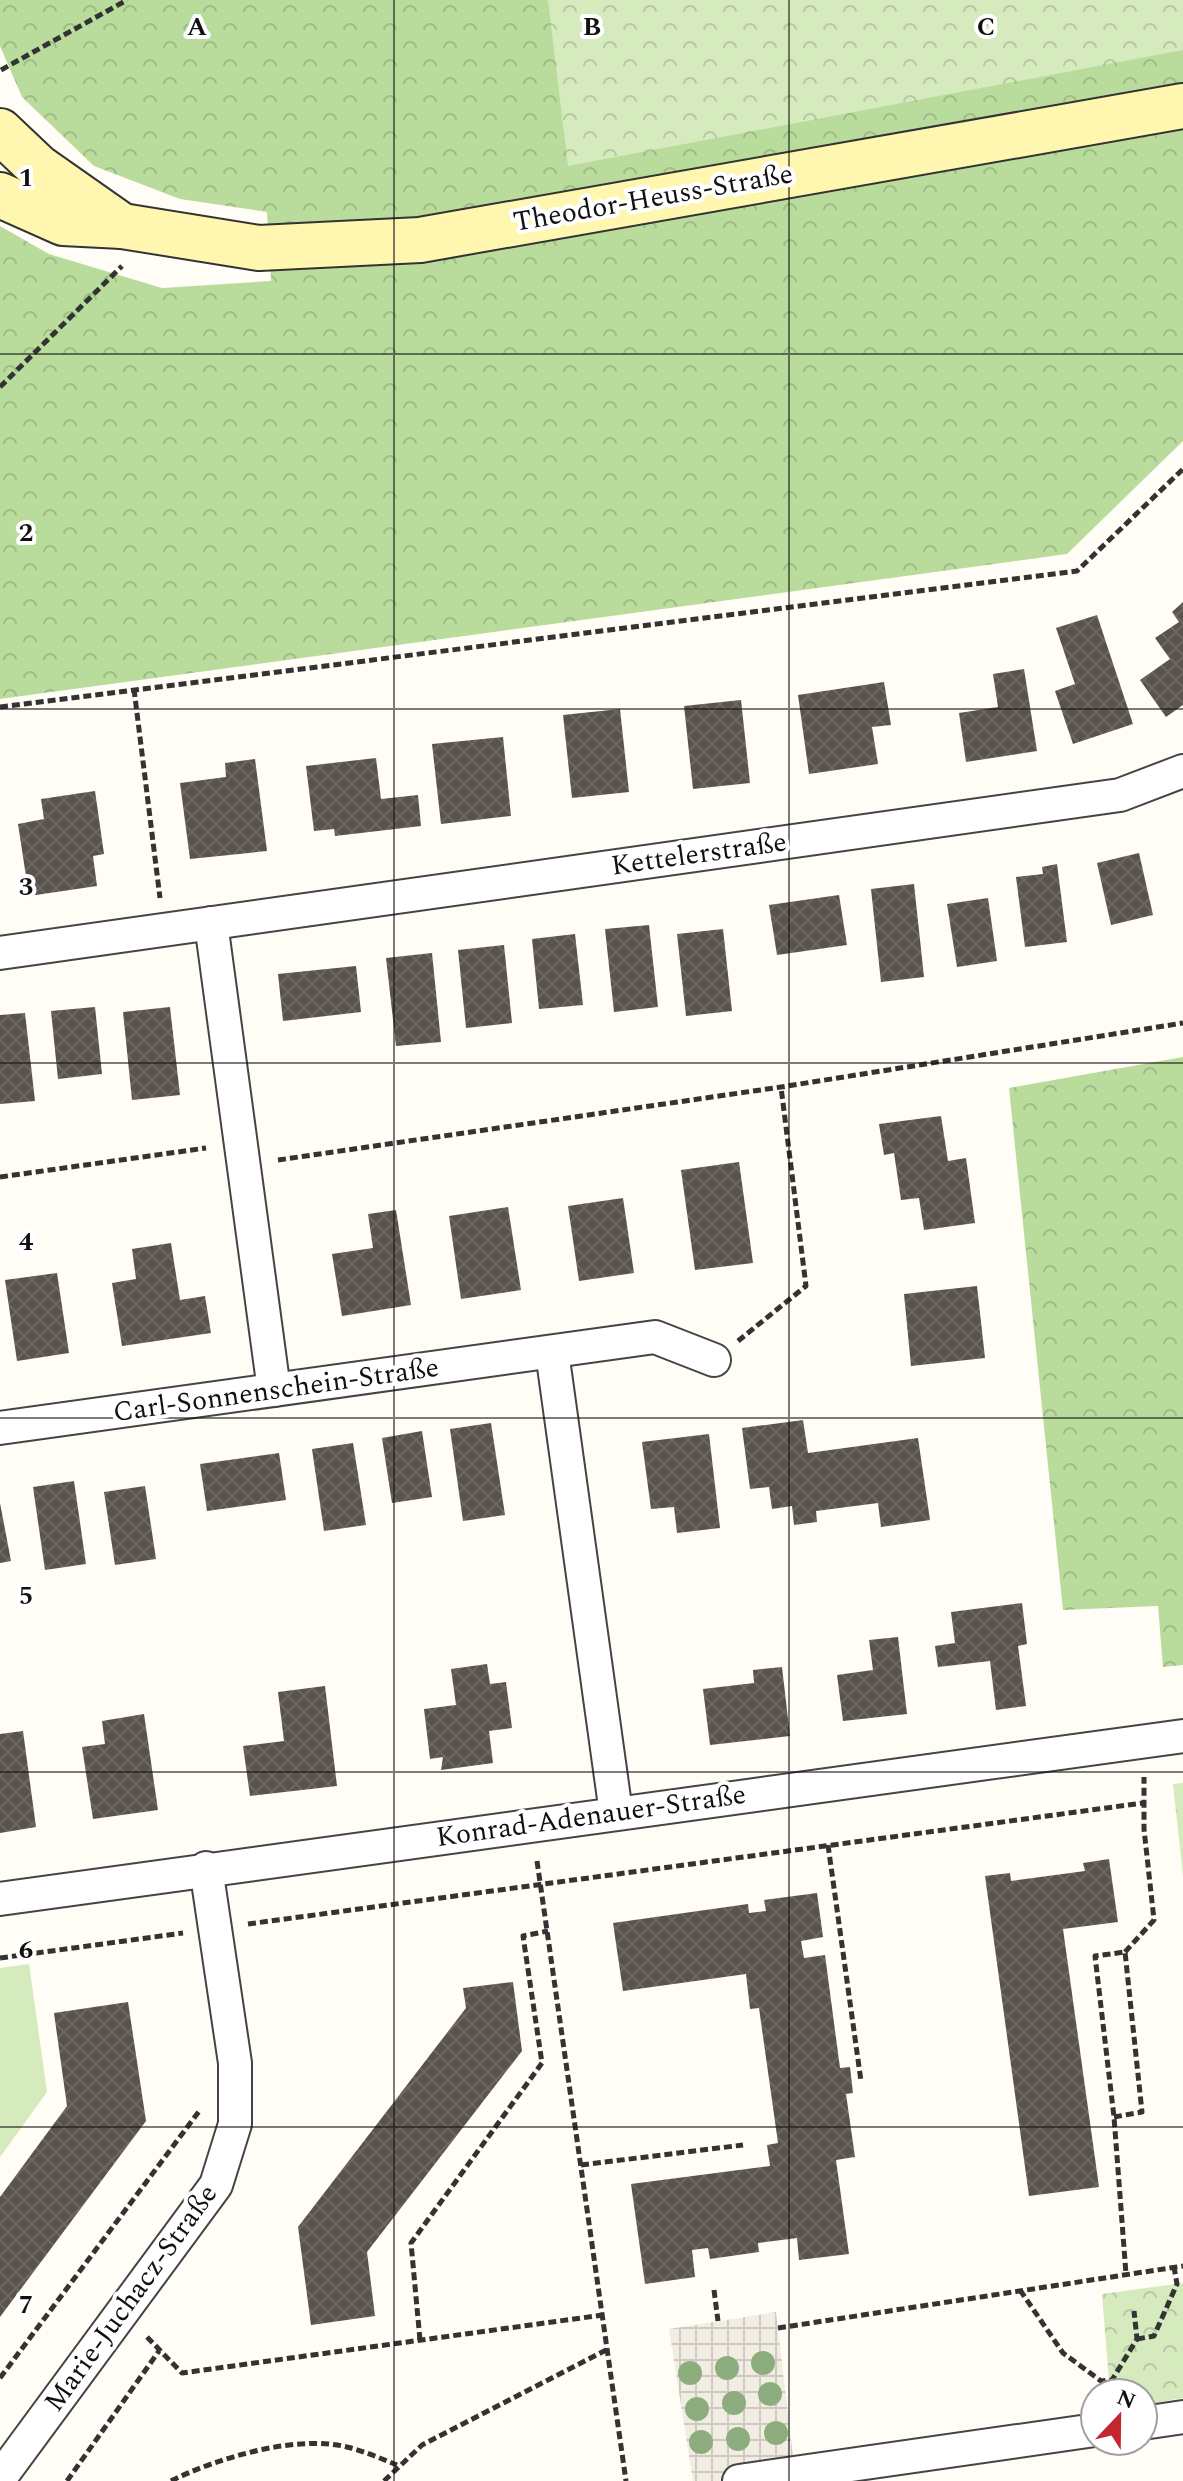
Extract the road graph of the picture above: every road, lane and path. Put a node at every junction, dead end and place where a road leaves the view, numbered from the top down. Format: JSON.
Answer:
{"nodes":[{"id":1,"x":127,"y":0,"type":"edge"},
{"id":2,"x":1,"y":70,"type":"edge"},
{"id":3,"x":1183,"y":106,"type":"edge"},
{"id":4,"x":3,"y":129,"type":"edge"},
{"id":5,"x":0,"y":195,"type":"edge"},
{"id":6,"x":125,"y":243,"type":"junction"},
{"id":7,"x":0,"y":387,"type":"edge"},
{"id":8,"x":1183,"y":469,"type":"edge"},
{"id":9,"x":134,"y":689,"type":"junction"},
{"id":10,"x":0,"y":707,"type":"edge"},
{"id":11,"x":1183,"y":771,"type":"edge"},
{"id":12,"x":211,"y":923,"type":"junction"},
{"id":13,"x":164,"y":929,"type":"junction"},
{"id":14,"x":0,"y":953,"type":"edge"},
{"id":15,"x":1183,"y":1023,"type":"edge"},
{"id":16,"x":781,"y":1087,"type":"junction"},
{"id":17,"x":240,"y":1154,"type":"junction"},
{"id":18,"x":0,"y":1177,"type":"edge"},
{"id":19,"x":552,"y":1352,"type":"junction"},
{"id":20,"x":714,"y":1360,"type":"joint"},
{"id":21,"x":274,"y":1390,"type":"junction"},
{"id":22,"x":0,"y":1428,"type":"edge"},
{"id":23,"x":1183,"y":1736,"type":"edge"},
{"id":24,"x":1145,"y":1739,"type":"junction"},
{"id":25,"x":1143,"y":1803,"type":"junction"},
{"id":26,"x":616,"y":1813,"type":"junction"},
{"id":27,"x":530,"y":1824,"type":"junction"},
{"id":28,"x":828,"y":1845,"type":"junction"},
{"id":29,"x":206,"y":1868,"type":"junction"},
{"id":30,"x":541,"y":1883,"type":"junction"},
{"id":31,"x":0,"y":1899,"type":"edge"},
{"id":32,"x":215,"y":1929,"type":"junction"},
{"id":33,"x":548,"y":1931,"type":"junction"},
{"id":34,"x":1125,"y":1952,"type":"junction"},
{"id":35,"x":0,"y":1958,"type":"edge"},
{"id":36,"x":235,"y":2063,"type":"junction"},
{"id":37,"x":861,"y":2081,"type":"dead end"},
{"id":38,"x":1114,"y":2117,"type":"junction"},
{"id":39,"x":743,"y":2145,"type":"dead end"},
{"id":40,"x":581,"y":2165,"type":"junction"},
{"id":41,"x":1183,"y":2266,"type":"edge"},
{"id":42,"x":1174,"y":2267,"type":"junction"},
{"id":43,"x":1126,"y":2274,"type":"junction"},
{"id":44,"x":714,"y":2290,"type":"dead end"},
{"id":45,"x":1020,"y":2290,"type":"junction"},
{"id":46,"x":1134,"y":2311,"type":"dead end"},
{"id":47,"x":124,"y":2313,"type":"junction"},
{"id":48,"x":603,"y":2315,"type":"junction"},
{"id":49,"x":718,"y":2321,"type":"dead end"},
{"id":50,"x":778,"y":2328,"type":"dead end"},
{"id":51,"x":1137,"y":2339,"type":"junction"},
{"id":52,"x":420,"y":2340,"type":"junction"},
{"id":53,"x":608,"y":2349,"type":"junction"},
{"id":54,"x":159,"y":2351,"type":"junction"},
{"id":55,"x":1096,"y":2377,"type":"edge"},
{"id":56,"x":1114,"y":2377,"type":"edge"},
{"id":57,"x":0,"y":2378,"type":"edge"},
{"id":58,"x":1183,"y":2417,"type":"edge"},
{"id":59,"x":1159,"y":2421,"type":"edge"},
{"id":60,"x":1079,"y":2432,"type":"edge"},
{"id":61,"x":397,"y":2465,"type":"junction"},
{"id":62,"x":0,"y":2478,"type":"edge"},
{"id":63,"x":67,"y":2481,"type":"edge"},
{"id":64,"x":171,"y":2481,"type":"edge"},
{"id":65,"x":384,"y":2481,"type":"edge"},
{"id":66,"x":626,"y":2481,"type":"edge"},
{"id":67,"x":739,"y":2481,"type":"edge"}],
"edges":[{"from":1,"to":2,"type":"path"},
{"from":3,"to":6,"type":"street","name":"Theodor-Heuss-Straße"},
{"from":4,"to":6,"type":"street","name":"Theodor-Heuss-Straße"},
{"from":5,"to":6,"type":"street","name":"Theodor-Heuss-Straße"},
{"from":6,"to":7,"type":"path"},
{"from":8,"to":9,"type":"path"},
{"from":9,"to":10,"type":"path"},
{"from":9,"to":13,"type":"path"},
{"from":11,"to":12,"type":"street","name":"Kettelerstraße"},
{"from":12,"to":13,"type":"street","name":"Kettelerstraße"},
{"from":12,"to":17,"type":"street"},
{"from":13,"to":14,"type":"street","name":"Kettelerstraße"},
{"from":15,"to":16,"type":"path"},
{"from":16,"to":17,"type":"path"},
{"from":16,"to":20,"type":"path"},
{"from":17,"to":18,"type":"path"},
{"from":17,"to":21,"type":"street"},
{"from":19,"to":20,"type":"street","name":"Carl-Sonnenschein-Straße"},
{"from":19,"to":21,"type":"street","name":"Carl-Sonnenschein-Straße"},
{"from":19,"to":26,"type":"street"},
{"from":21,"to":22,"type":"street","name":"Carl-Sonnenschein-Straße"},
{"from":23,"to":24,"type":"street","name":"Konrad-Adenauer-Straße"},
{"from":24,"to":25,"type":"path"},
{"from":24,"to":26,"type":"street","name":"Konrad-Adenauer-Straße"},
{"from":25,"to":28,"type":"path"},
{"from":25,"to":34,"type":"path"},
{"from":26,"to":27,"type":"street","name":"Konrad-Adenauer-Straße"},
{"from":27,"to":29,"type":"street","name":"Konrad-Adenauer-Straße"},
{"from":27,"to":30,"type":"path"},
{"from":28,"to":30,"type":"path"},
{"from":28,"to":37,"type":"path"},
{"from":29,"to":31,"type":"street","name":"Konrad-Adenauer-Straße"},
{"from":29,"to":32,"type":"street","name":"Marie-Juchacz-Straße"},
{"from":30,"to":32,"type":"path"},
{"from":30,"to":33,"type":"path"},
{"from":32,"to":35,"type":"path"},
{"from":32,"to":36,"type":"street","name":"Marie-Juchacz-Straße"},
{"from":33,"to":40,"type":"path"},
{"from":33,"to":52,"type":"path"},
{"from":34,"to":38,"type":"path"},
{"from":34,"to":38,"type":"path"},
{"from":36,"to":47,"type":"street","name":"Marie-Juchacz-Straße"},
{"from":36,"to":57,"type":"path"},
{"from":38,"to":43,"type":"path"},
{"from":39,"to":40,"type":"path"},
{"from":40,"to":48,"type":"path"},
{"from":41,"to":42,"type":"path"},
{"from":42,"to":43,"type":"path"},
{"from":42,"to":51,"type":"path"},
{"from":43,"to":45,"type":"path"},
{"from":44,"to":49,"type":"path"},
{"from":45,"to":50,"type":"path"},
{"from":45,"to":55,"type":"path"},
{"from":46,"to":51,"type":"path"},
{"from":47,"to":54,"type":"path"},
{"from":47,"to":62,"type":"street","name":"Marie-Juchacz-Straße"},
{"from":48,"to":52,"type":"path"},
{"from":48,"to":53,"type":"path"},
{"from":51,"to":56,"type":"path"},
{"from":52,"to":54,"type":"path"},
{"from":53,"to":61,"type":"path"},
{"from":53,"to":66,"type":"path"},
{"from":54,"to":63,"type":"path"},
{"from":58,"to":59,"type":"street"},
{"from":60,"to":67,"type":"street"},
{"from":61,"to":64,"type":"path"},
{"from":61,"to":65,"type":"path"}]}
